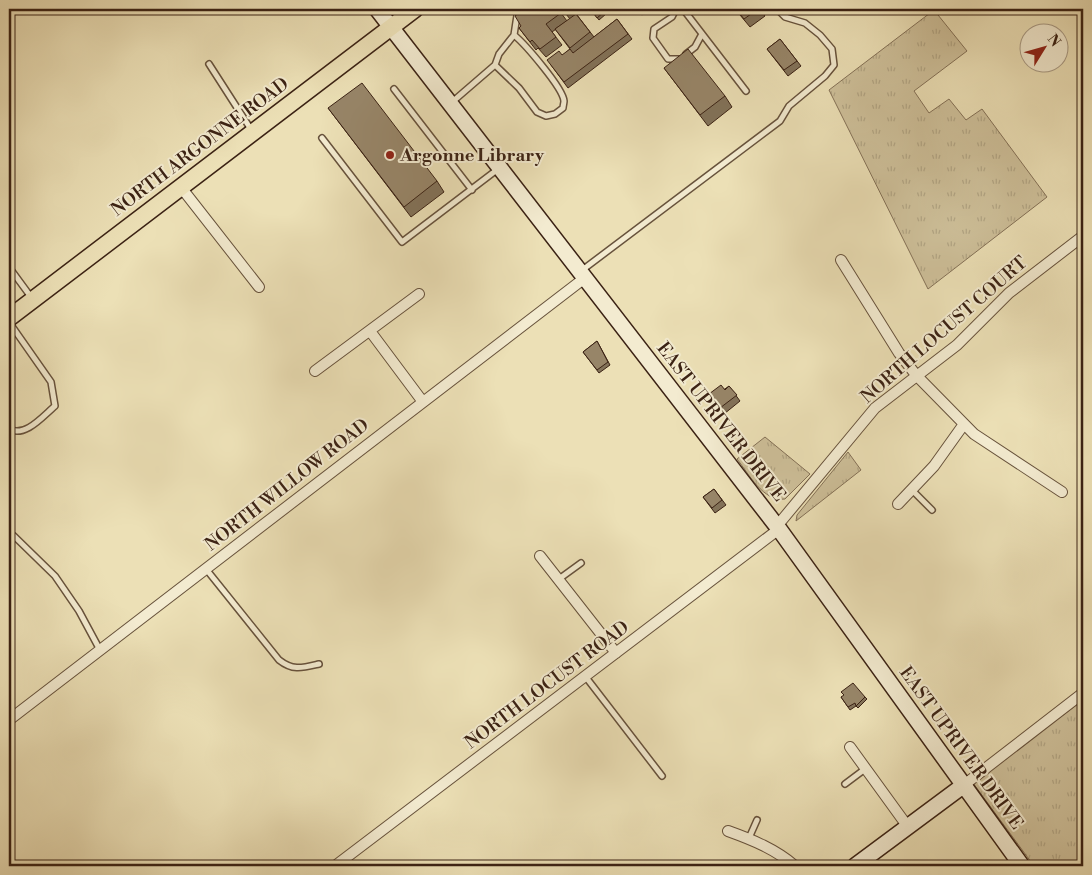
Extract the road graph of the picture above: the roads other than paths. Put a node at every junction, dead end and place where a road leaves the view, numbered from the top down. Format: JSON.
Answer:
{"nodes":[{"id":1,"x":377,"y":9,"type":"edge"},
{"id":2,"x":415,"y":9,"type":"edge"},
{"id":3,"x":518,"y":9,"type":"edge"},
{"id":4,"x":676,"y":9,"type":"edge"},
{"id":5,"x":683,"y":9,"type":"edge"},
{"id":6,"x":777,"y":9,"type":"edge"},
{"id":7,"x":391,"y":27,"type":"junction"},
{"id":8,"x":702,"y":34,"type":"junction"},
{"id":9,"x":514,"y":35,"type":"junction"},
{"id":10,"x":209,"y":64,"type":"dead end"},
{"id":11,"x":495,"y":65,"type":"junction"},
{"id":12,"x":394,"y":88,"type":"dead end"},
{"id":13,"x":746,"y":92,"type":"dead end"},
{"id":14,"x":451,"y":104,"type":"junction"},
{"id":15,"x":252,"y":132,"type":"junction"},
{"id":16,"x":322,"y":138,"type":"dead end"},
{"id":17,"x":501,"y":167,"type":"junction"},
{"id":18,"x":180,"y":186,"type":"junction"},
{"id":19,"x":472,"y":190,"type":"junction"},
{"id":20,"x":1083,"y":236,"type":"edge"},
{"id":21,"x":841,"y":260,"type":"dead end"},
{"id":22,"x":9,"y":267,"type":"edge"},
{"id":23,"x":583,"y":274,"type":"junction"},
{"id":24,"x":259,"y":286,"type":"dead end"},
{"id":25,"x":419,"y":294,"type":"dead end"},
{"id":26,"x":32,"y":300,"type":"junction"},
{"id":27,"x":9,"y":320,"type":"edge"},
{"id":28,"x":370,"y":331,"type":"junction"},
{"id":29,"x":315,"y":371,"type":"dead end"},
{"id":30,"x":916,"y":376,"type":"junction"},
{"id":31,"x":423,"y":402,"type":"junction"},
{"id":32,"x":964,"y":424,"type":"junction"},
{"id":33,"x":9,"y":429,"type":"edge"},
{"id":34,"x":912,"y":490,"type":"junction"},
{"id":35,"x":1062,"y":492,"type":"dead end"},
{"id":36,"x":898,"y":504,"type":"dead end"},
{"id":37,"x":932,"y":510,"type":"dead end"},
{"id":38,"x":778,"y":527,"type":"junction"},
{"id":39,"x":14,"y":536,"type":"dead end"},
{"id":40,"x":540,"y":556,"type":"dead end"},
{"id":41,"x":581,"y":562,"type":"dead end"},
{"id":42,"x":206,"y":568,"type":"junction"},
{"id":43,"x":559,"y":579,"type":"junction"},
{"id":44,"x":100,"y":650,"type":"junction"},
{"id":45,"x":616,"y":653,"type":"junction"},
{"id":46,"x":319,"y":664,"type":"dead end"},
{"id":47,"x":585,"y":676,"type":"junction"},
{"id":48,"x":1083,"y":693,"type":"edge"},
{"id":49,"x":9,"y":720,"type":"edge"},
{"id":50,"x":850,"y":747,"type":"dead end"},
{"id":51,"x":866,"y":769,"type":"junction"},
{"id":52,"x":662,"y":776,"type":"dead end"},
{"id":53,"x":845,"y":784,"type":"dead end"},
{"id":54,"x":964,"y":785,"type":"junction"},
{"id":55,"x":757,"y":820,"type":"dead end"},
{"id":56,"x":908,"y":827,"type":"junction"},
{"id":57,"x":728,"y":831,"type":"dead end"},
{"id":58,"x":749,"y":839,"type":"junction"},
{"id":59,"x":335,"y":866,"type":"edge"},
{"id":60,"x":795,"y":866,"type":"edge"},
{"id":61,"x":855,"y":866,"type":"edge"},
{"id":62,"x":1022,"y":866,"type":"edge"}],
"edges":[{"from":1,"to":7,"type":"street","name":"EAST UPRIVER DRIVE"},
{"from":2,"to":7,"type":"main road","name":"NORTH ARGONNE ROAD"},
{"from":3,"to":9,"type":"lane"},
{"from":4,"to":8,"type":"lane"},
{"from":5,"to":8,"type":"lane"},
{"from":6,"to":23,"type":"lane"},
{"from":7,"to":14,"type":"street","name":"EAST UPRIVER DRIVE"},
{"from":7,"to":15,"type":"main road","name":"NORTH ARGONNE ROAD"},
{"from":8,"to":13,"type":"lane"},
{"from":9,"to":11,"type":"lane"},
{"from":9,"to":11,"type":"lane"},
{"from":10,"to":15,"type":"lane"},
{"from":11,"to":14,"type":"lane"},
{"from":12,"to":19,"type":"lane"},
{"from":14,"to":17,"type":"street","name":"EAST UPRIVER DRIVE"},
{"from":15,"to":18,"type":"main road","name":"NORTH ARGONNE ROAD"},
{"from":16,"to":19,"type":"lane"},
{"from":17,"to":19,"type":"lane"},
{"from":17,"to":23,"type":"street","name":"EAST UPRIVER DRIVE"},
{"from":18,"to":24,"type":"street"},
{"from":18,"to":26,"type":"main road","name":"NORTH ARGONNE ROAD"},
{"from":20,"to":30,"type":"street","name":"NORTH LOCUST COURT"},
{"from":21,"to":30,"type":"street"},
{"from":22,"to":26,"type":"lane"},
{"from":23,"to":31,"type":"street","name":"NORTH WILLOW ROAD"},
{"from":23,"to":38,"type":"street","name":"EAST UPRIVER DRIVE"},
{"from":25,"to":28,"type":"street"},
{"from":26,"to":27,"type":"main road","name":"NORTH ARGONNE ROAD"},
{"from":27,"to":33,"type":"lane"},
{"from":28,"to":29,"type":"street"},
{"from":28,"to":31,"type":"street"},
{"from":30,"to":32,"type":"street"},
{"from":30,"to":38,"type":"street","name":"NORTH LOCUST COURT"},
{"from":31,"to":42,"type":"street","name":"NORTH WILLOW ROAD"},
{"from":32,"to":34,"type":"street"},
{"from":32,"to":35,"type":"street"},
{"from":34,"to":36,"type":"street"},
{"from":34,"to":37,"type":"lane"},
{"from":38,"to":45,"type":"street","name":"NORTH LOCUST ROAD"},
{"from":38,"to":54,"type":"street","name":"EAST UPRIVER DRIVE"},
{"from":39,"to":44,"type":"lane"},
{"from":40,"to":43,"type":"street"},
{"from":41,"to":43,"type":"lane"},
{"from":42,"to":44,"type":"street","name":"NORTH WILLOW ROAD"},
{"from":42,"to":46,"type":"lane"},
{"from":43,"to":45,"type":"street"},
{"from":44,"to":49,"type":"street","name":"NORTH WILLOW ROAD"},
{"from":45,"to":47,"type":"street","name":"NORTH LOCUST ROAD"},
{"from":47,"to":52,"type":"lane"},
{"from":47,"to":59,"type":"street","name":"NORTH LOCUST ROAD"},
{"from":48,"to":54,"type":"street"},
{"from":50,"to":51,"type":"street"},
{"from":51,"to":53,"type":"lane"},
{"from":51,"to":56,"type":"street"},
{"from":54,"to":56,"type":"street"},
{"from":54,"to":62,"type":"street","name":"EAST UPRIVER DRIVE"},
{"from":55,"to":58,"type":"lane"},
{"from":56,"to":61,"type":"street"},
{"from":57,"to":58,"type":"street"},
{"from":58,"to":60,"type":"street"}]}
